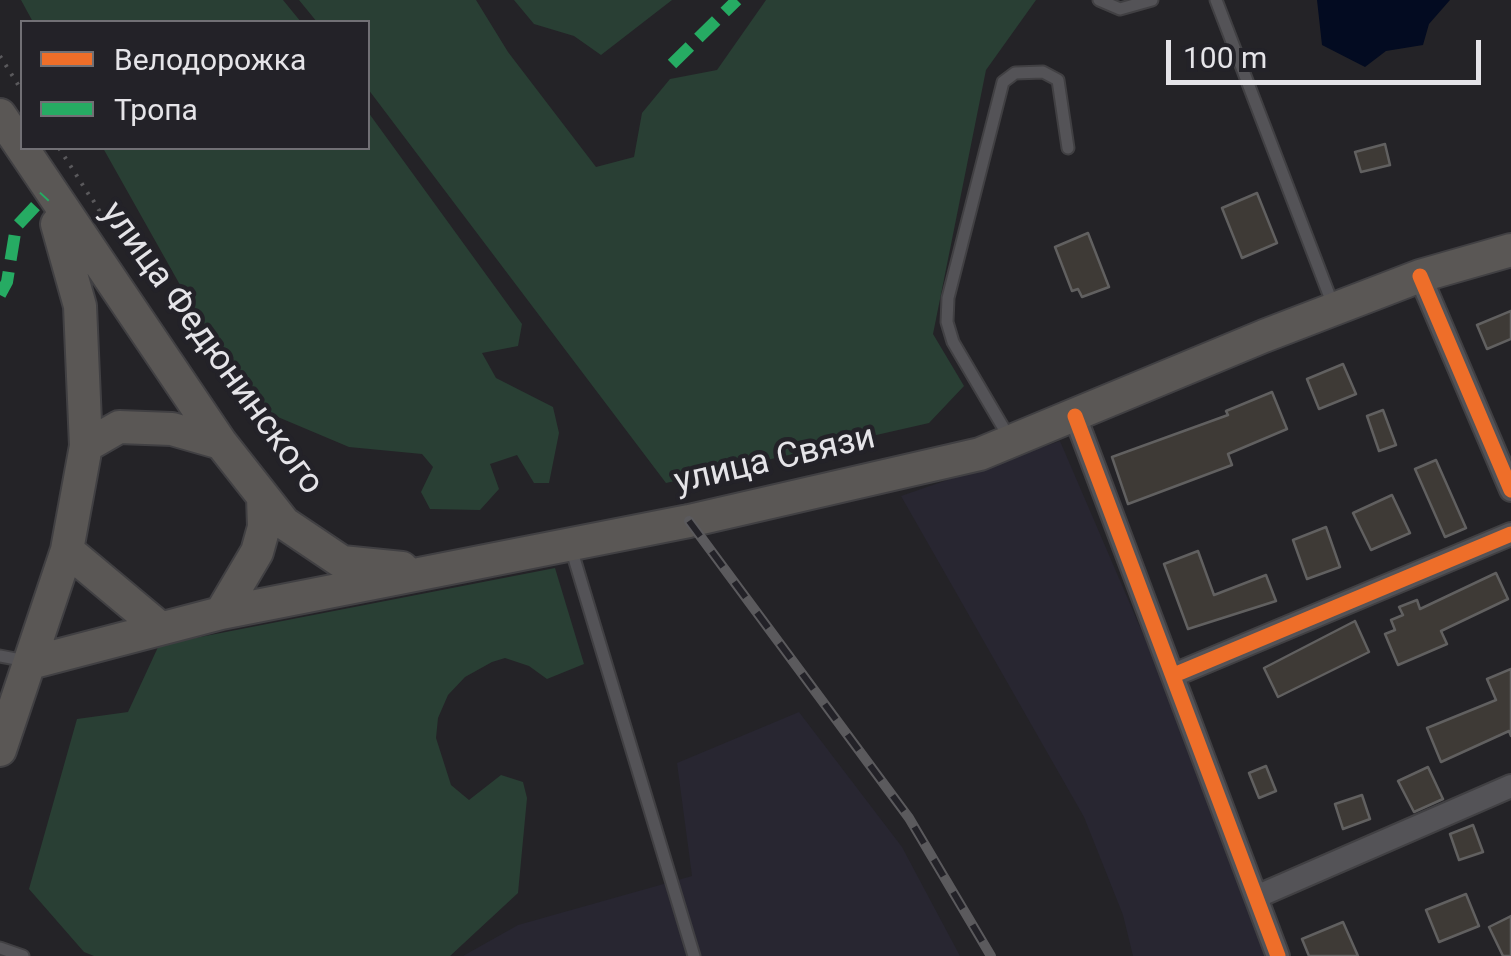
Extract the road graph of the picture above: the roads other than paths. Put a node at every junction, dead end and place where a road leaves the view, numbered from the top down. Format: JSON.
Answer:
{"nodes":[{"id":1,"x":1099,"y":0,"type":"edge"},
{"id":2,"x":1152,"y":0,"type":"edge"},
{"id":3,"x":1216,"y":0,"type":"edge"},
{"id":4,"x":0,"y":115,"type":"edge"},
{"id":5,"x":20,"y":146,"type":"edge"},
{"id":6,"x":1068,"y":148,"type":"dead end"},
{"id":7,"x":23,"y":150,"type":"edge"},
{"id":8,"x":35,"y":169,"type":"junction"},
{"id":9,"x":1511,"y":250,"type":"edge"},
{"id":10,"x":1420,"y":276,"type":"junction"},
{"id":11,"x":1334,"y":309,"type":"junction"},
{"id":12,"x":1076,"y":416,"type":"junction"},
{"id":13,"x":1012,"y":442,"type":"junction"},
{"id":14,"x":221,"y":443,"type":"junction"},
{"id":15,"x":86,"y":446,"type":"junction"},
{"id":16,"x":1511,"y":490,"type":"edge"},
{"id":17,"x":263,"y":497,"type":"junction"},
{"id":18,"x":1511,"y":534,"type":"edge"},
{"id":19,"x":571,"y":546,"type":"junction"},
{"id":20,"x":67,"y":550,"type":"junction"},
{"id":21,"x":456,"y":569,"type":"junction"},
{"id":22,"x":222,"y":614,"type":"junction"},
{"id":23,"x":159,"y":627,"type":"junction"},
{"id":24,"x":15,"y":659,"type":"edge"},
{"id":25,"x":1174,"y":675,"type":"junction"},
{"id":26,"x":0,"y":750,"type":"edge"},
{"id":27,"x":1511,"y":786,"type":"edge"},
{"id":28,"x":1256,"y":897,"type":"junction"},
{"id":29,"x":0,"y":948,"type":"edge"},
{"id":30,"x":24,"y":956,"type":"edge"},
{"id":31,"x":694,"y":956,"type":"edge"},
{"id":32,"x":1278,"y":956,"type":"edge"}],
"edges":[{"from":1,"to":2,"type":"lane"},
{"from":3,"to":11,"type":"lane"},
{"from":4,"to":5,"type":"main road","name":"улица Федюнинского"},
{"from":6,"to":13,"type":"lane"},
{"from":7,"to":8,"type":"main road","name":"улица Федюнинского"},
{"from":8,"to":14,"type":"main road","name":"улица Федюнинского"},
{"from":8,"to":15,"type":"main road","name":"улица Федюнинского"},
{"from":9,"to":10,"type":"main road","name":"улица Связи"},
{"from":10,"to":11,"type":"main road","name":"улица Связи"},
{"from":10,"to":16,"type":"street"},
{"from":11,"to":12,"type":"main road","name":"улица Связи"},
{"from":12,"to":13,"type":"main road","name":"улица Связи"},
{"from":12,"to":25,"type":"street"},
{"from":13,"to":19,"type":"main road","name":"улица Связи"},
{"from":14,"to":15,"type":"main road"},
{"from":14,"to":17,"type":"main road","name":"улица Федюнинского"},
{"from":15,"to":20,"type":"main road","name":"улица Федюнинского"},
{"from":17,"to":21,"type":"main road","name":"улица Федюнинского"},
{"from":17,"to":22,"type":"main road"},
{"from":18,"to":25,"type":"street"},
{"from":19,"to":21,"type":"main road","name":"улица Связи"},
{"from":19,"to":31,"type":"lane"},
{"from":20,"to":23,"type":"main road"},
{"from":20,"to":24,"type":"main road","name":"улица Федюнинского"},
{"from":21,"to":22,"type":"main road","name":"улица Связи"},
{"from":22,"to":23,"type":"main road","name":"улица Связи"},
{"from":23,"to":24,"type":"main road","name":"улица Связи"},
{"from":24,"to":26,"type":"main road","name":"улица Федюнинского"},
{"from":25,"to":28,"type":"street"},
{"from":27,"to":28,"type":"street"},
{"from":28,"to":32,"type":"street"},
{"from":29,"to":30,"type":"lane"}]}
